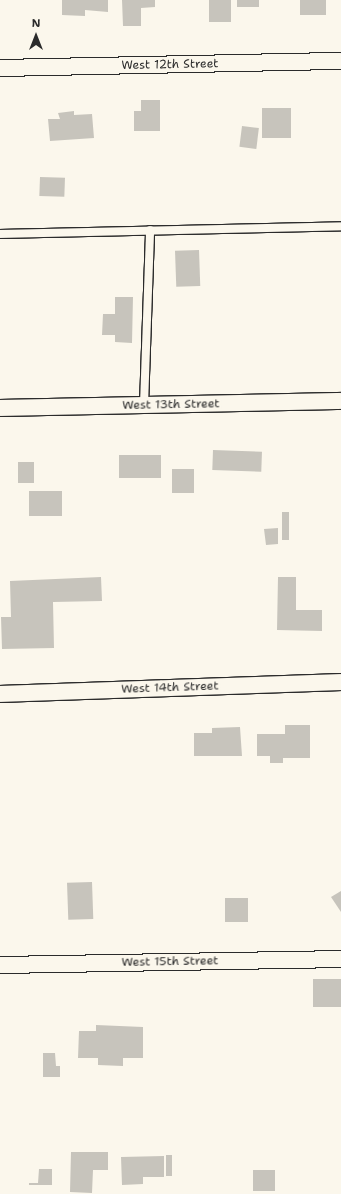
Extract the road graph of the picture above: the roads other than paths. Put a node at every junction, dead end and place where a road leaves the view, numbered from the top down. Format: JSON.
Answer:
{"nodes":[{"id":1,"x":341,"y":61,"type":"edge"},
{"id":2,"x":0,"y":68,"type":"edge"},
{"id":3,"x":341,"y":226,"type":"edge"},
{"id":4,"x":150,"y":230,"type":"junction"},
{"id":5,"x":0,"y":234,"type":"edge"},
{"id":6,"x":341,"y":401,"type":"edge"},
{"id":7,"x":144,"y":405,"type":"junction"},
{"id":8,"x":0,"y":408,"type":"edge"},
{"id":9,"x":341,"y":682,"type":"edge"},
{"id":10,"x":0,"y":694,"type":"edge"},
{"id":11,"x":341,"y":959,"type":"edge"},
{"id":12,"x":0,"y":965,"type":"edge"}],
"edges":[{"from":1,"to":2,"type":"street","name":"West 12th Street"},
{"from":3,"to":4,"type":"lane"},
{"from":4,"to":5,"type":"lane"},
{"from":4,"to":7,"type":"lane"},
{"from":6,"to":7,"type":"street","name":"West 13th Street"},
{"from":7,"to":8,"type":"street","name":"West 13th Street"},
{"from":9,"to":10,"type":"street","name":"West 14th Street"},
{"from":11,"to":12,"type":"street","name":"West 15th Street"}]}
